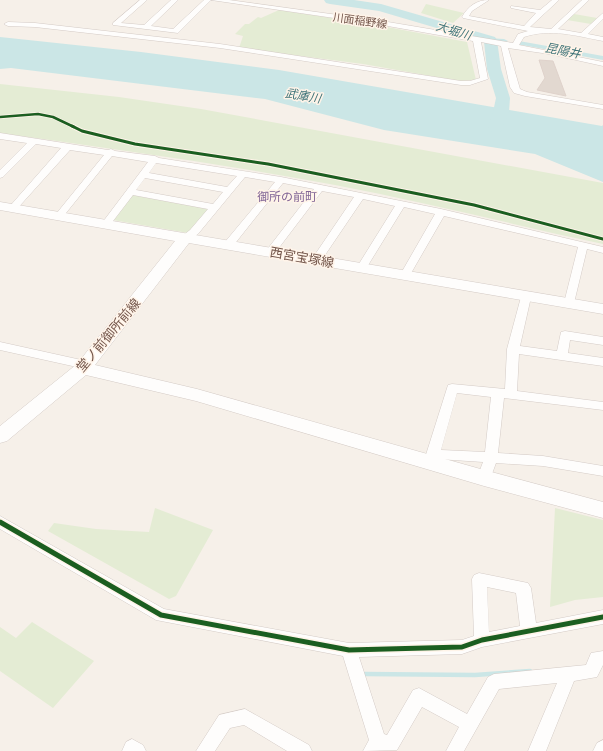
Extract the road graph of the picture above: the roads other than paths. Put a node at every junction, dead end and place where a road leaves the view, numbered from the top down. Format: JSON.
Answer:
{"nodes":[{"id":1,"x":144,"y":0,"type":"edge"},
{"id":2,"x":176,"y":0,"type":"edge"},
{"id":3,"x":208,"y":0,"type":"edge"},
{"id":4,"x":214,"y":0,"type":"edge"},
{"id":5,"x":486,"y":0,"type":"edge"},
{"id":6,"x":556,"y":0,"type":"edge"},
{"id":7,"x":586,"y":0,"type":"edge"},
{"id":8,"x":513,"y":7,"type":"dead end"},
{"id":9,"x":541,"y":12,"type":"junction"},
{"id":10,"x":603,"y":15,"type":"edge"},
{"id":11,"x":8,"y":24,"type":"dead end"},
{"id":12,"x":145,"y":28,"type":"junction"},
{"id":13,"x":552,"y":30,"type":"junction"},
{"id":14,"x":527,"y":31,"type":"junction"},
{"id":15,"x":582,"y":36,"type":"junction"},
{"id":16,"x":559,"y":39,"type":"dead end"},
{"id":17,"x":603,"y":39,"type":"edge"},
{"id":18,"x":478,"y":41,"type":"junction"},
{"id":19,"x":503,"y":45,"type":"junction"},
{"id":20,"x":514,"y":47,"type":"junction"},
{"id":21,"x":603,"y":64,"type":"edge"},
{"id":22,"x":603,"y":107,"type":"edge"},
{"id":23,"x":0,"y":136,"type":"edge"},
{"id":24,"x":34,"y":141,"type":"junction"},
{"id":25,"x":68,"y":146,"type":"junction"},
{"id":26,"x":111,"y":152,"type":"junction"},
{"id":27,"x":155,"y":159,"type":"junction"},
{"id":28,"x":243,"y":174,"type":"junction"},
{"id":29,"x":0,"y":175,"type":"edge"},
{"id":30,"x":143,"y":175,"type":"junction"},
{"id":31,"x":281,"y":180,"type":"junction"},
{"id":32,"x":320,"y":188,"type":"junction"},
{"id":33,"x":228,"y":190,"type":"junction"},
{"id":34,"x":130,"y":192,"type":"junction"},
{"id":35,"x":360,"y":196,"type":"junction"},
{"id":36,"x":401,"y":204,"type":"junction"},
{"id":37,"x":4,"y":207,"type":"edge"},
{"id":38,"x":214,"y":207,"type":"junction"},
{"id":39,"x":441,"y":212,"type":"junction"},
{"id":40,"x":59,"y":216,"type":"junction"},
{"id":41,"x":107,"y":223,"type":"junction"},
{"id":42,"x":186,"y":237,"type":"junction"},
{"id":43,"x":229,"y":244,"type":"junction"},
{"id":44,"x":583,"y":246,"type":"junction"},
{"id":45,"x":603,"y":250,"type":"edge"},
{"id":46,"x":271,"y":252,"type":"junction"},
{"id":47,"x":318,"y":259,"type":"junction"},
{"id":48,"x":362,"y":267,"type":"junction"},
{"id":49,"x":405,"y":275,"type":"junction"},
{"id":50,"x":526,"y":297,"type":"junction"},
{"id":51,"x":569,"y":304,"type":"junction"},
{"id":52,"x":603,"y":309,"type":"edge"},
{"id":53,"x":603,"y":341,"type":"edge"},
{"id":54,"x":0,"y":346,"type":"edge"},
{"id":55,"x":513,"y":350,"type":"junction"},
{"id":56,"x":562,"y":356,"type":"junction"},
{"id":57,"x":603,"y":362,"type":"edge"},
{"id":58,"x":84,"y":366,"type":"junction"},
{"id":59,"x":498,"y":393,"type":"junction"},
{"id":60,"x":511,"y":394,"type":"junction"},
{"id":61,"x":603,"y":406,"type":"edge"},
{"id":62,"x":0,"y":436,"type":"edge"},
{"id":63,"x":432,"y":458,"type":"junction"},
{"id":64,"x":491,"y":458,"type":"junction"},
{"id":65,"x":603,"y":471,"type":"edge"},
{"id":66,"x":484,"y":478,"type":"junction"},
{"id":67,"x":603,"y":510,"type":"edge"},
{"id":68,"x":0,"y":522,"type":"edge"},
{"id":69,"x":603,"y":617,"type":"edge"},
{"id":70,"x":529,"y":631,"type":"junction"},
{"id":71,"x":482,"y":640,"type":"junction"},
{"id":72,"x":349,"y":650,"type":"junction"},
{"id":73,"x":603,"y":658,"type":"edge"},
{"id":74,"x":568,"y":675,"type":"junction"},
{"id":75,"x":470,"y":725,"type":"junction"},
{"id":76,"x":384,"y":747,"type":"edge"},
{"id":77,"x":131,"y":751,"type":"edge"},
{"id":78,"x":137,"y":751,"type":"edge"},
{"id":79,"x":205,"y":751,"type":"edge"},
{"id":80,"x":303,"y":751,"type":"edge"},
{"id":81,"x":456,"y":751,"type":"edge"},
{"id":82,"x":537,"y":751,"type":"edge"}],
"edges":[{"from":1,"to":12,"type":"street"},
{"from":2,"to":12,"type":"street"},
{"from":3,"to":12,"type":"street"},
{"from":4,"to":18,"type":"street","name":"川面稲野線"},
{"from":5,"to":14,"type":"street"},
{"from":6,"to":9,"type":"street"},
{"from":7,"to":13,"type":"street"},
{"from":8,"to":9,"type":"street"},
{"from":9,"to":14,"type":"street"},
{"from":10,"to":15,"type":"street"},
{"from":11,"to":18,"type":"street"},
{"from":13,"to":14,"type":"street"},
{"from":13,"to":15,"type":"street"},
{"from":14,"to":16,"type":"street"},
{"from":14,"to":20,"type":"street"},
{"from":15,"to":17,"type":"street"},
{"from":18,"to":19,"type":"street","name":"川面稲野線"},
{"from":19,"to":20,"type":"street","name":"川面稲野線"},
{"from":19,"to":22,"type":"street"},
{"from":20,"to":21,"type":"street","name":"川面稲野線"},
{"from":23,"to":24,"type":"street"},
{"from":24,"to":25,"type":"street"},
{"from":24,"to":29,"type":"street"},
{"from":25,"to":26,"type":"street"},
{"from":25,"to":37,"type":"street"},
{"from":26,"to":27,"type":"street"},
{"from":26,"to":40,"type":"street"},
{"from":27,"to":28,"type":"street"},
{"from":27,"to":30,"type":"street"},
{"from":28,"to":31,"type":"street"},
{"from":28,"to":33,"type":"street"},
{"from":30,"to":33,"type":"street"},
{"from":30,"to":34,"type":"street"},
{"from":31,"to":32,"type":"street"},
{"from":31,"to":43,"type":"street"},
{"from":32,"to":35,"type":"street"},
{"from":32,"to":46,"type":"street"},
{"from":33,"to":38,"type":"street"},
{"from":34,"to":38,"type":"street"},
{"from":34,"to":41,"type":"street"},
{"from":35,"to":36,"type":"street"},
{"from":35,"to":47,"type":"street"},
{"from":36,"to":39,"type":"street"},
{"from":36,"to":48,"type":"street"},
{"from":37,"to":40,"type":"street","name":"西宮宝塚線"},
{"from":38,"to":42,"type":"street"},
{"from":39,"to":44,"type":"street"},
{"from":39,"to":49,"type":"street"},
{"from":40,"to":41,"type":"street","name":"西宮宝塚線"},
{"from":41,"to":42,"type":"street","name":"西宮宝塚線"},
{"from":42,"to":43,"type":"street","name":"西宮宝塚線"},
{"from":42,"to":58,"type":"street","name":"堂ノ前御所前線"},
{"from":43,"to":46,"type":"street","name":"西宮宝塚線"},
{"from":44,"to":45,"type":"street"},
{"from":44,"to":51,"type":"street"},
{"from":46,"to":47,"type":"street","name":"西宮宝塚線"},
{"from":47,"to":48,"type":"street","name":"西宮宝塚線"},
{"from":48,"to":49,"type":"street","name":"西宮宝塚線"},
{"from":49,"to":50,"type":"street","name":"西宮宝塚線"},
{"from":50,"to":51,"type":"street","name":"西宮宝塚線"},
{"from":50,"to":55,"type":"street"},
{"from":51,"to":52,"type":"street","name":"西宮宝塚線"},
{"from":53,"to":56,"type":"street"},
{"from":54,"to":58,"type":"street"},
{"from":55,"to":56,"type":"street"},
{"from":55,"to":60,"type":"street"},
{"from":56,"to":57,"type":"street"},
{"from":58,"to":62,"type":"street","name":"堂ノ前御所前線"},
{"from":58,"to":63,"type":"street"},
{"from":59,"to":60,"type":"street"},
{"from":59,"to":63,"type":"street"},
{"from":59,"to":64,"type":"street"},
{"from":60,"to":61,"type":"street"},
{"from":63,"to":64,"type":"street"},
{"from":63,"to":66,"type":"street"},
{"from":64,"to":65,"type":"street"},
{"from":64,"to":66,"type":"street"},
{"from":66,"to":67,"type":"street"},
{"from":68,"to":72,"type":"street"},
{"from":69,"to":70,"type":"street"},
{"from":70,"to":71,"type":"street"},
{"from":70,"to":71,"type":"street"},
{"from":71,"to":72,"type":"street"},
{"from":72,"to":76,"type":"street"},
{"from":73,"to":74,"type":"street"},
{"from":74,"to":75,"type":"street"},
{"from":74,"to":82,"type":"street"},
{"from":75,"to":76,"type":"street"},
{"from":75,"to":81,"type":"street"},
{"from":77,"to":78,"type":"street"},
{"from":79,"to":80,"type":"street"}]}
